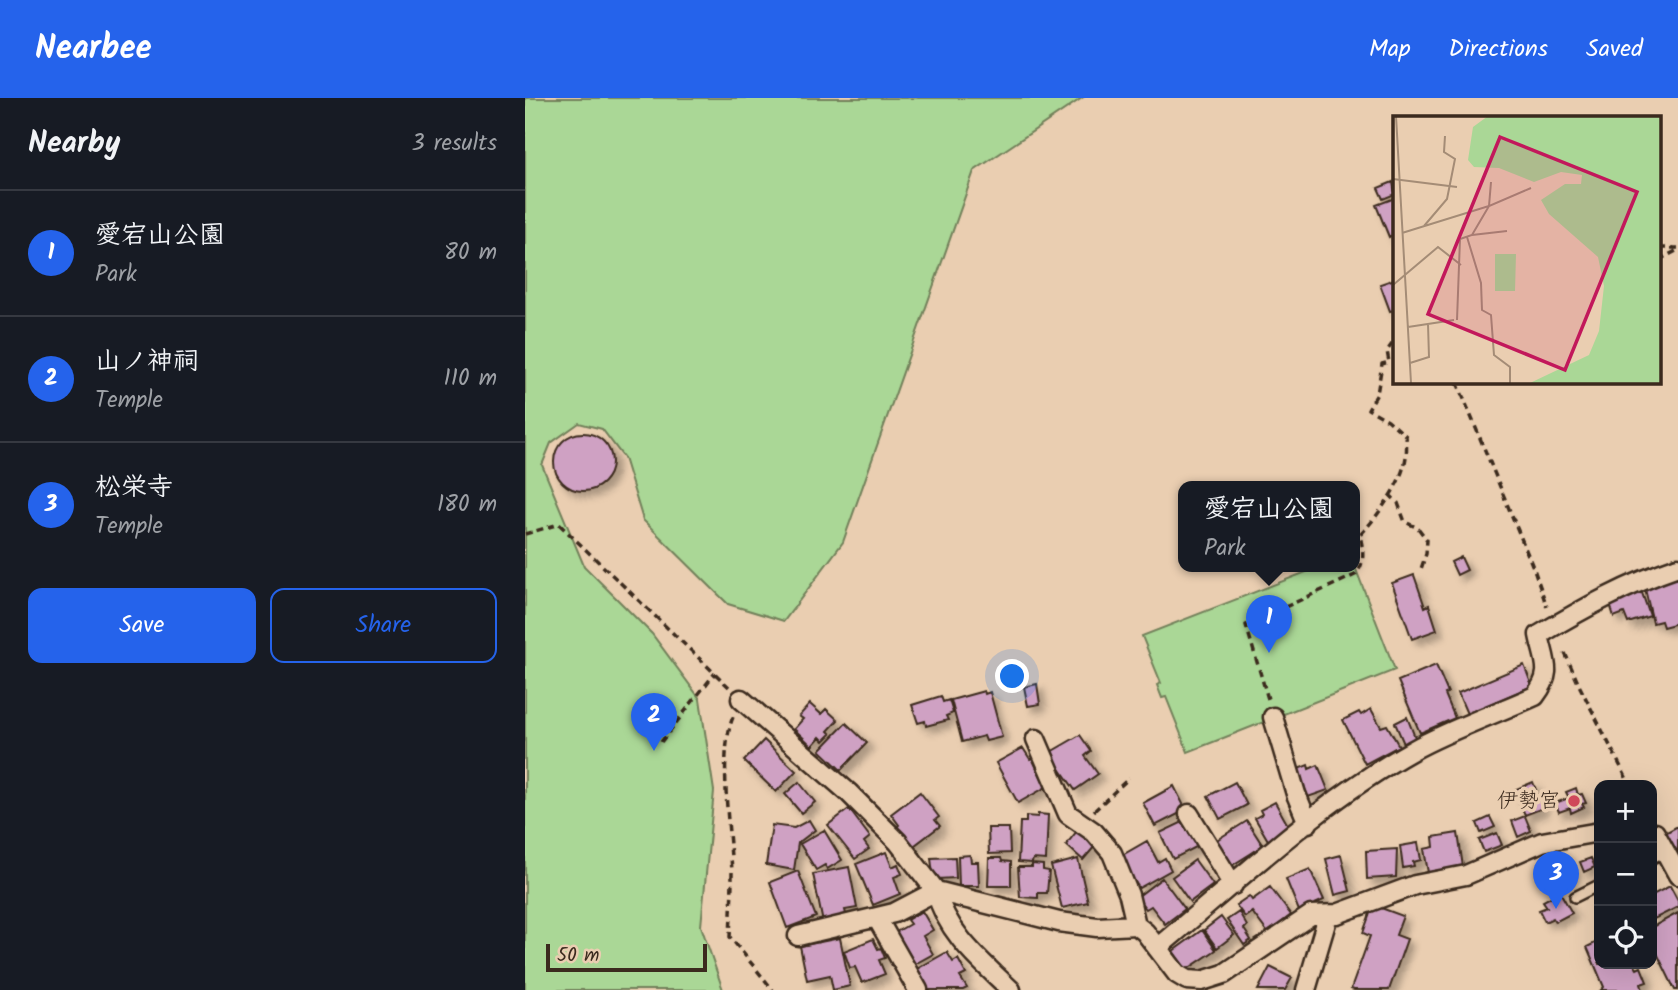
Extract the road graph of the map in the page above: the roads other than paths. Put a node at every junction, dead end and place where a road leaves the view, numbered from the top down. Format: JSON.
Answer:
{"nodes":[{"id":1,"x":1678,"y":567,"type":"edge"},
{"id":2,"x":741,"y":699,"type":"road end"},
{"id":3,"x":1273,"y":717,"type":"road end"},
{"id":4,"x":1036,"y":740,"type":"dead end"},
{"id":5,"x":1189,"y":814,"type":"dead end"},
{"id":6,"x":1308,"y":823,"type":"junction"},
{"id":7,"x":1594,"y":833,"type":"edge"},
{"id":8,"x":1658,"y":855,"type":"edge"},
{"id":9,"x":1678,"y":875,"type":"edge"},
{"id":10,"x":1233,"y":885,"type":"junction"},
{"id":11,"x":1594,"y":888,"type":"edge"},
{"id":12,"x":936,"y":891,"type":"junction"},
{"id":13,"x":1576,"y":897,"type":"dead end"},
{"id":14,"x":1328,"y":916,"type":"junction"},
{"id":15,"x":877,"y":918,"type":"junction"},
{"id":16,"x":1136,"y":925,"type":"junction"},
{"id":17,"x":798,"y":936,"type":"dead end"},
{"id":18,"x":1157,"y":948,"type":"junction"},
{"id":19,"x":918,"y":990,"type":"edge"},
{"id":20,"x":1011,"y":990,"type":"edge"},
{"id":21,"x":1306,"y":990,"type":"edge"}],
"edges":[{"from":1,"to":6,"type":"street"},
{"from":2,"to":12,"type":"street"},
{"from":3,"to":6,"type":"street"},
{"from":4,"to":16,"type":"street"},
{"from":5,"to":10,"type":"street"},
{"from":6,"to":10,"type":"street"},
{"from":7,"to":14,"type":"street"},
{"from":8,"to":9,"type":"street"},
{"from":10,"to":18,"type":"street"},
{"from":11,"to":13,"type":"lane"},
{"from":12,"to":15,"type":"street"},
{"from":12,"to":16,"type":"street"},
{"from":12,"to":20,"type":"street"},
{"from":14,"to":18,"type":"street"},
{"from":14,"to":21,"type":"street"},
{"from":15,"to":17,"type":"street"},
{"from":15,"to":19,"type":"street"},
{"from":16,"to":18,"type":"street"}]}
